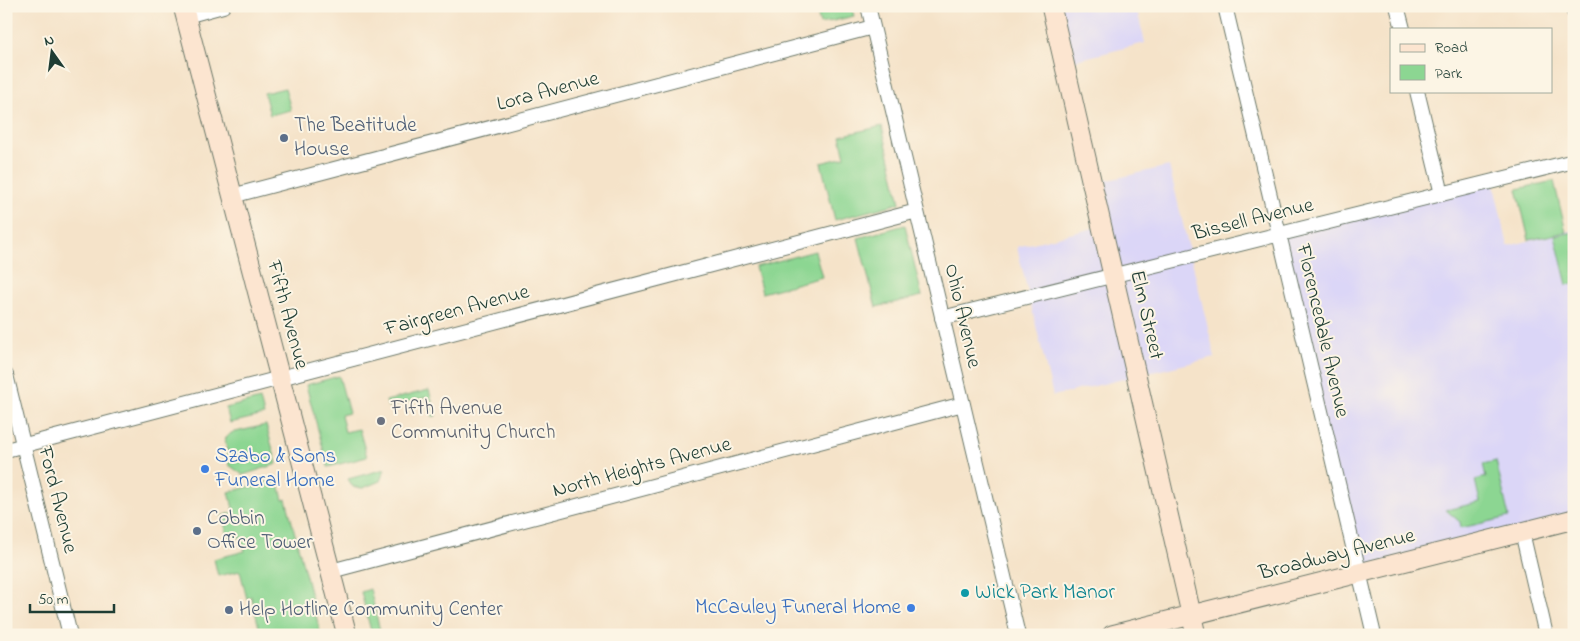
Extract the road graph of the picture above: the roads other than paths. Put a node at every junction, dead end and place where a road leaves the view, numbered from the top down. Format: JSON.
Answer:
{"nodes":[{"id":1,"x":223,"y":6,"type":"edge"},
{"id":2,"x":868,"y":6,"type":"edge"},
{"id":3,"x":1051,"y":6,"type":"edge"},
{"id":4,"x":1225,"y":6,"type":"edge"},
{"id":5,"x":1397,"y":6,"type":"edge"},
{"id":6,"x":1572,"y":6,"type":"edge"},
{"id":7,"x":184,"y":11,"type":"edge"},
{"id":8,"x":1574,"y":12,"type":"edge"},
{"id":9,"x":873,"y":27,"type":"junction"},
{"id":10,"x":1403,"y":28,"type":"edge"},
{"id":11,"x":1417,"y":92,"type":"edge"},
{"id":12,"x":1574,"y":161,"type":"edge"},
{"id":13,"x":1442,"y":194,"type":"junction"},
{"id":14,"x":232,"y":196,"type":"junction"},
{"id":15,"x":917,"y":211,"type":"junction"},
{"id":16,"x":1278,"y":234,"type":"junction"},
{"id":17,"x":1114,"y":275,"type":"junction"},
{"id":18,"x":942,"y":318,"type":"junction"},
{"id":19,"x":6,"y":375,"type":"edge"},
{"id":20,"x":281,"y":378,"type":"junction"},
{"id":21,"x":963,"y":404,"type":"junction"},
{"id":22,"x":24,"y":446,"type":"junction"},
{"id":23,"x":6,"y":450,"type":"edge"},
{"id":24,"x":1574,"y":520,"type":"edge"},
{"id":25,"x":1522,"y":532,"type":"junction"},
{"id":26,"x":331,"y":571,"type":"junction"},
{"id":27,"x":1359,"y":573,"type":"junction"},
{"id":28,"x":1192,"y":615,"type":"junction"},
{"id":29,"x":70,"y":635,"type":"edge"},
{"id":30,"x":347,"y":635,"type":"edge"},
{"id":31,"x":1018,"y":635,"type":"edge"},
{"id":32,"x":1112,"y":635,"type":"edge"},
{"id":33,"x":1196,"y":635,"type":"edge"},
{"id":34,"x":1374,"y":635,"type":"edge"},
{"id":35,"x":1546,"y":635,"type":"edge"}],
"edges":[{"from":1,"to":7,"type":"street"},
{"from":2,"to":9,"type":"street","name":"Ohio Avenue"},
{"from":3,"to":17,"type":"street","name":"Elm Street"},
{"from":4,"to":16,"type":"street","name":"Florencedale Avenue"},
{"from":5,"to":10,"type":"street"},
{"from":6,"to":8,"type":"street"},
{"from":7,"to":14,"type":"street","name":"Fifth Avenue"},
{"from":9,"to":14,"type":"street","name":"Lora Avenue"},
{"from":9,"to":15,"type":"street","name":"Ohio Avenue"},
{"from":11,"to":13,"type":"street"},
{"from":12,"to":13,"type":"street","name":"Bissell Avenue"},
{"from":13,"to":16,"type":"street","name":"Bissell Avenue"},
{"from":14,"to":20,"type":"street","name":"Fifth Avenue"},
{"from":15,"to":18,"type":"street","name":"Ohio Avenue"},
{"from":15,"to":20,"type":"street","name":"Fairgreen Avenue"},
{"from":16,"to":17,"type":"street","name":"Bissell Avenue"},
{"from":16,"to":27,"type":"street","name":"Florencedale Avenue"},
{"from":17,"to":18,"type":"street","name":"Bissell Avenue"},
{"from":17,"to":28,"type":"street","name":"Elm Street"},
{"from":18,"to":21,"type":"street","name":"Ohio Avenue"},
{"from":19,"to":22,"type":"street","name":"Ford Avenue"},
{"from":20,"to":22,"type":"street","name":"Fairgreen Avenue"},
{"from":20,"to":26,"type":"street","name":"Fifth Avenue"},
{"from":21,"to":26,"type":"street","name":"North Heights Avenue"},
{"from":21,"to":31,"type":"street","name":"Ohio Avenue"},
{"from":22,"to":23,"type":"street","name":"Fairgreen Avenue"},
{"from":22,"to":29,"type":"street","name":"Ford Avenue"},
{"from":24,"to":25,"type":"street","name":"Broadway Avenue"},
{"from":25,"to":27,"type":"street","name":"Broadway Avenue"},
{"from":25,"to":35,"type":"street"},
{"from":26,"to":30,"type":"street","name":"Fifth Avenue"},
{"from":27,"to":28,"type":"street","name":"Broadway Avenue"},
{"from":27,"to":34,"type":"street","name":"Florencedale Avenue"},
{"from":28,"to":32,"type":"street","name":"Broadway Avenue"},
{"from":28,"to":33,"type":"street","name":"Elm Street"}]}
